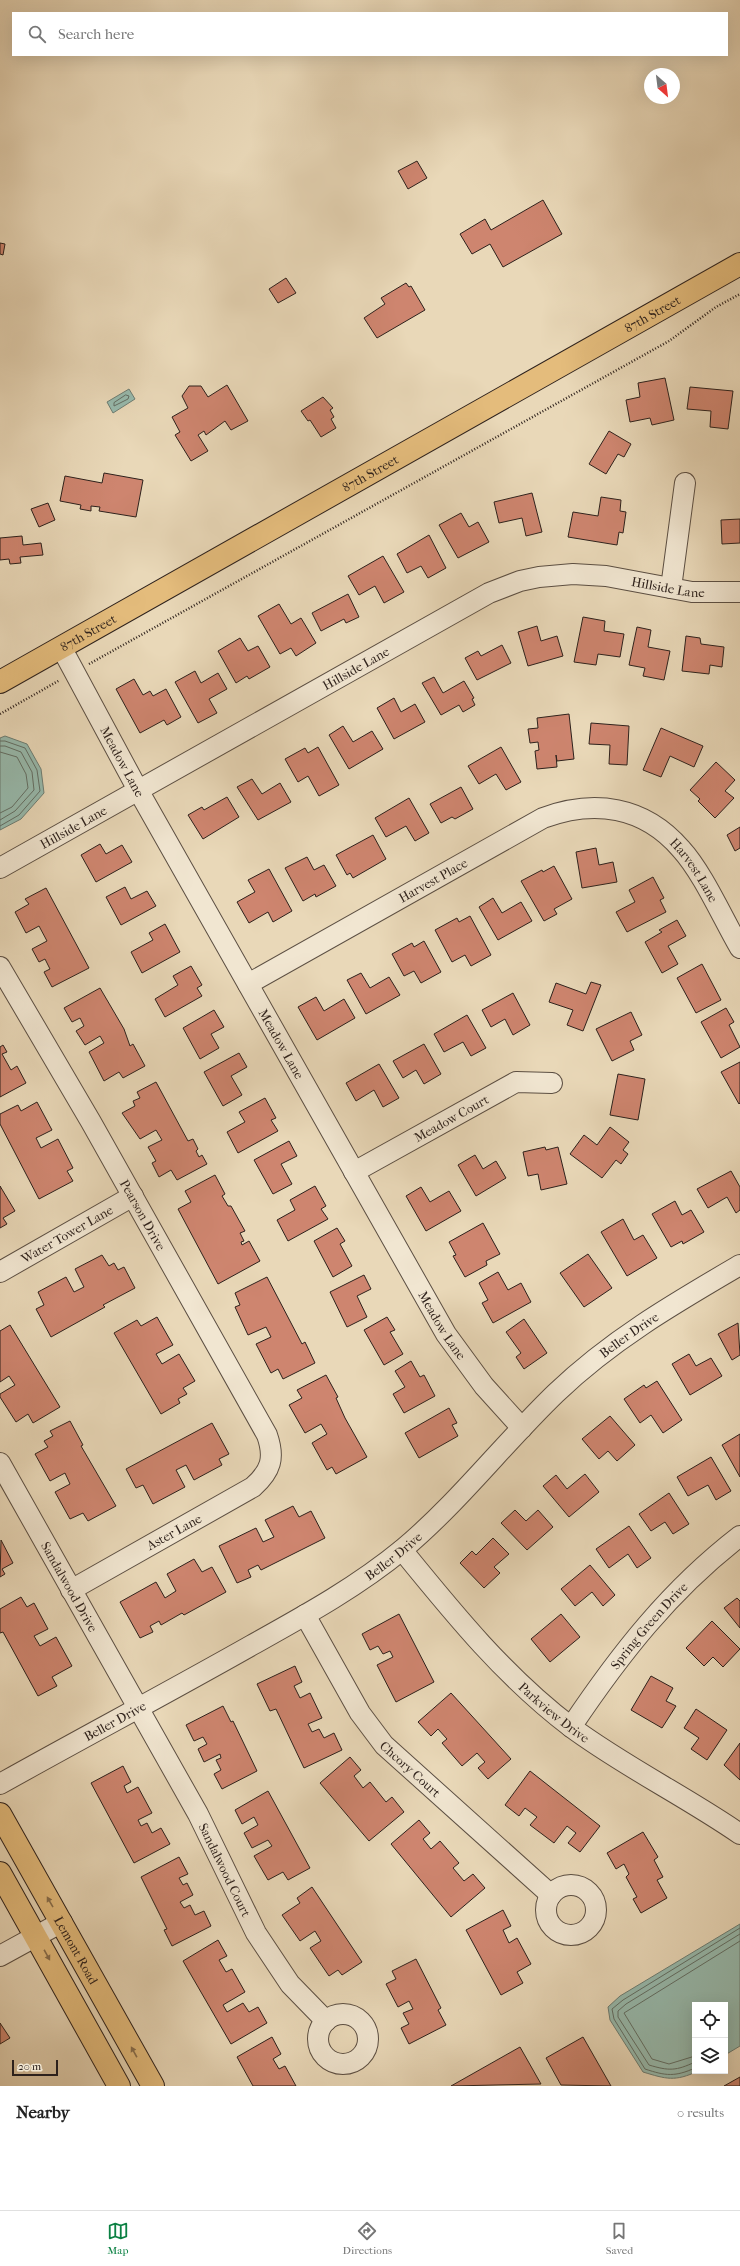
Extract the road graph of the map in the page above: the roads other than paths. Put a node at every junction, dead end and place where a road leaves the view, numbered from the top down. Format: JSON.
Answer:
{"nodes":[{"id":1,"x":740,"y":264,"type":"edge"},
{"id":2,"x":685,"y":483,"type":"dead end"},
{"id":3,"x":671,"y":588,"type":"junction"},
{"id":4,"x":740,"y":592,"type":"edge"},
{"id":5,"x":61,"y":648,"type":"junction"},
{"id":6,"x":0,"y":682,"type":"edge"},
{"id":7,"x":138,"y":790,"type":"junction"},
{"id":8,"x":628,"y":811,"type":"joint"},
{"id":9,"x":0,"y":868,"type":"edge"},
{"id":10,"x":740,"y":948,"type":"edge"},
{"id":11,"x":0,"y":968,"type":"edge"},
{"id":12,"x":248,"y":984,"type":"junction"},
{"id":13,"x":552,"y":1083,"type":"dead end"},
{"id":14,"x":354,"y":1172,"type":"junction"},
{"id":15,"x":133,"y":1196,"type":"junction"},
{"id":16,"x":740,"y":1266,"type":"edge"},
{"id":17,"x":0,"y":1272,"type":"edge"},
{"id":18,"x":522,"y":1428,"type":"junction"},
{"id":19,"x":0,"y":1463,"type":"edge"},
{"id":20,"x":270,"y":1466,"type":"joint"},
{"id":21,"x":740,"y":1536,"type":"edge"},
{"id":22,"x":402,"y":1550,"type":"junction"},
{"id":23,"x":71,"y":1590,"type":"junction"},
{"id":24,"x":305,"y":1615,"type":"junction"},
{"id":25,"x":139,"y":1709,"type":"junction"},
{"id":26,"x":572,"y":1726,"type":"junction"},
{"id":27,"x":0,"y":1784,"type":"edge"},
{"id":28,"x":0,"y":1814,"type":"edge"},
{"id":29,"x":740,"y":1834,"type":"edge"},
{"id":30,"x":0,"y":1873,"type":"edge"},
{"id":31,"x":551,"y":1895,"type":"dead end"},
{"id":32,"x":62,"y":1922,"type":"junction"},
{"id":33,"x":36,"y":1935,"type":"junction"},
{"id":34,"x":0,"y":1956,"type":"edge"},
{"id":35,"x":326,"y":2021,"type":"dead end"},
{"id":36,"x":119,"y":2086,"type":"edge"},
{"id":37,"x":153,"y":2086,"type":"edge"}],
"edges":[{"from":1,"to":5,"type":"main road","name":"87th Street"},
{"from":2,"to":3,"type":"street"},
{"from":3,"to":4,"type":"street","name":"Hillside Lane"},
{"from":3,"to":7,"type":"street","name":"Hillside Lane"},
{"from":5,"to":6,"type":"main road","name":"87th Street"},
{"from":5,"to":7,"type":"street","name":"Meadow Lane"},
{"from":7,"to":9,"type":"street","name":"Hillside Lane"},
{"from":7,"to":12,"type":"street","name":"Meadow Lane"},
{"from":8,"to":10,"type":"street","name":"Harvest Lane"},
{"from":8,"to":12,"type":"street","name":"Harvest Place"},
{"from":11,"to":15,"type":"street","name":"Pearson Drive"},
{"from":12,"to":14,"type":"street","name":"Meadow Lane"},
{"from":13,"to":14,"type":"street","name":"Meadow Court"},
{"from":14,"to":18,"type":"street","name":"Meadow Lane"},
{"from":15,"to":17,"type":"street","name":"Water Tower Lane"},
{"from":15,"to":20,"type":"street","name":"Pearson Drive"},
{"from":16,"to":18,"type":"street","name":"Beller Drive"},
{"from":18,"to":22,"type":"street","name":"Beller Drive"},
{"from":19,"to":23,"type":"street","name":"Sandalwood Drive"},
{"from":20,"to":23,"type":"street","name":"Aster Lane"},
{"from":21,"to":26,"type":"street","name":"Spring Green Drive"},
{"from":22,"to":24,"type":"street","name":"Beller Drive"},
{"from":22,"to":26,"type":"street","name":"Parkview Drive"},
{"from":23,"to":25,"type":"street","name":"Sandalwood Drive"},
{"from":24,"to":25,"type":"street","name":"Beller Drive"},
{"from":24,"to":31,"type":"street","name":"Chcory Court"},
{"from":25,"to":27,"type":"street","name":"Beller Drive"},
{"from":25,"to":35,"type":"street","name":"Sandalwood Court"},
{"from":26,"to":29,"type":"street","name":"Parkview Drive"},
{"from":32,"to":28,"type":"main road","name":"Lemont Road","one_way":true},
{"from":30,"to":33,"type":"main road"},
{"from":32,"to":33,"type":"street"},
{"from":37,"to":32,"type":"main road","name":"Lemont Road","one_way":true},
{"from":33,"to":34,"type":"street"},
{"from":33,"to":36,"type":"main road","one_way":true}]}
